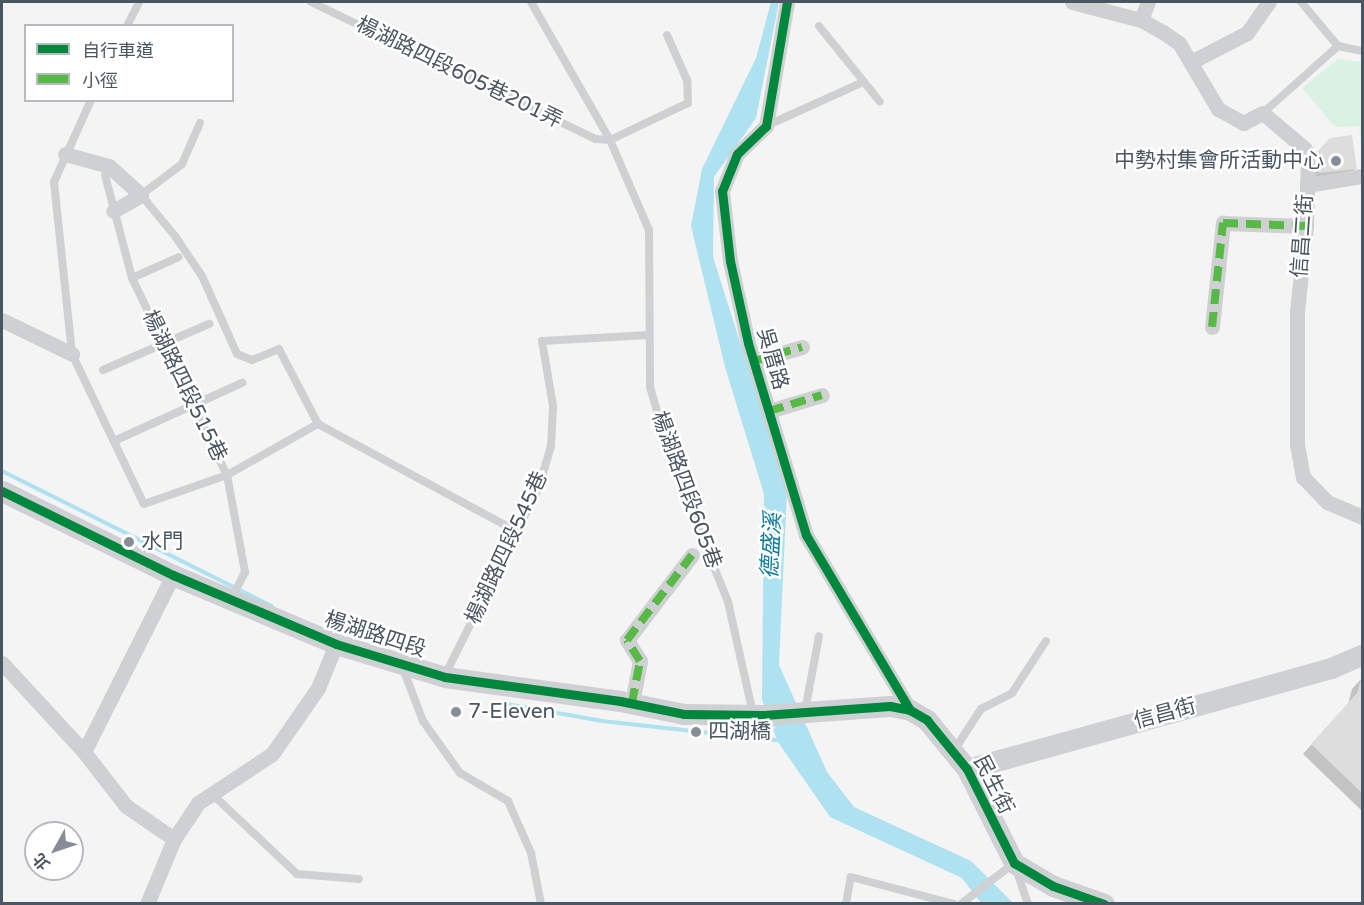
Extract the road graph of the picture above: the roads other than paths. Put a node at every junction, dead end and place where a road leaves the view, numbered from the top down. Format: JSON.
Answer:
{"nodes":[{"id":1,"x":139,"y":2,"type":"edge"},
{"id":2,"x":311,"y":2,"type":"edge"},
{"id":3,"x":531,"y":2,"type":"edge"},
{"id":4,"x":787,"y":2,"type":"edge"},
{"id":5,"x":1072,"y":2,"type":"edge"},
{"id":6,"x":1149,"y":2,"type":"edge"},
{"id":7,"x":1269,"y":2,"type":"edge"},
{"id":8,"x":1302,"y":2,"type":"edge"},
{"id":9,"x":1141,"y":20,"type":"junction"},
{"id":10,"x":128,"y":24,"type":"edge"},
{"id":11,"x":819,"y":26,"type":"dead end"},
{"id":12,"x":667,"y":35,"type":"dead end"},
{"id":13,"x":1338,"y":46,"type":"junction"},
{"id":14,"x":1362,"y":51,"type":"edge"},
{"id":15,"x":1191,"y":62,"type":"junction"},
{"id":16,"x":863,"y":82,"type":"junction"},
{"id":17,"x":90,"y":102,"type":"edge"},
{"id":18,"x":880,"y":102,"type":"dead end"},
{"id":19,"x":1263,"y":113,"type":"junction"},
{"id":20,"x":200,"y":123,"type":"dead end"},
{"id":21,"x":766,"y":126,"type":"junction"},
{"id":22,"x":610,"y":140,"type":"junction"},
{"id":23,"x":65,"y":154,"type":"junction"},
{"id":24,"x":105,"y":175,"type":"dead end"},
{"id":25,"x":1362,"y":176,"type":"edge"},
{"id":26,"x":1307,"y":185,"type":"junction"},
{"id":27,"x":141,"y":195,"type":"junction"},
{"id":28,"x":113,"y":211,"type":"junction"},
{"id":29,"x":1306,"y":226,"type":"junction"},
{"id":30,"x":179,"y":257,"type":"dead end"},
{"id":31,"x":132,"y":278,"type":"junction"},
{"id":32,"x":2,"y":320,"type":"edge"},
{"id":33,"x":209,"y":324,"type":"dead end"},
{"id":34,"x":1212,"y":327,"type":"dead end"},
{"id":35,"x":648,"y":335,"type":"junction"},
{"id":36,"x":163,"y":344,"type":"junction"},
{"id":37,"x":802,"y":347,"type":"dead end"},
{"id":38,"x":72,"y":354,"type":"junction"},
{"id":39,"x":754,"y":361,"type":"junction"},
{"id":40,"x":103,"y":370,"type":"dead end"},
{"id":41,"x":242,"y":383,"type":"dead end"},
{"id":42,"x":822,"y":395,"type":"dead end"},
{"id":43,"x":192,"y":405,"type":"junction"},
{"id":44,"x":769,"y":411,"type":"junction"},
{"id":45,"x":318,"y":424,"type":"junction"},
{"id":46,"x":114,"y":441,"type":"junction"},
{"id":47,"x":227,"y":475,"type":"junction"},
{"id":48,"x":2,"y":491,"type":"edge"},
{"id":49,"x":1362,"y":517,"type":"edge"},
{"id":50,"x":518,"y":532,"type":"junction"},
{"id":51,"x":692,"y":555,"type":"dead end"},
{"id":52,"x":173,"y":575,"type":"junction"},
{"id":53,"x":232,"y":598,"type":"junction"},
{"id":54,"x":819,"y":636,"type":"dead end"},
{"id":55,"x":1046,"y":641,"type":"dead end"},
{"id":56,"x":336,"y":644,"type":"junction"},
{"id":57,"x":1362,"y":656,"type":"edge"},
{"id":58,"x":400,"y":662,"type":"junction"},
{"id":59,"x":2,"y":663,"type":"edge"},
{"id":60,"x":445,"y":677,"type":"junction"},
{"id":61,"x":632,"y":704,"type":"junction"},
{"id":62,"x":910,"y":710,"type":"junction"},
{"id":63,"x":805,"y":713,"type":"junction"},
{"id":64,"x":759,"y":715,"type":"junction"},
{"id":65,"x":954,"y":750,"type":"junction"},
{"id":66,"x":84,"y":752,"type":"junction"},
{"id":67,"x":967,"y":769,"type":"junction"},
{"id":68,"x":211,"y":792,"type":"junction"},
{"id":69,"x":174,"y":839,"type":"junction"},
{"id":70,"x":1014,"y":863,"type":"junction"},
{"id":71,"x":359,"y":879,"type":"dead end"},
{"id":72,"x":147,"y":903,"type":"edge"},
{"id":73,"x":541,"y":903,"type":"edge"},
{"id":74,"x":846,"y":903,"type":"edge"},
{"id":75,"x":954,"y":903,"type":"edge"},
{"id":76,"x":961,"y":903,"type":"edge"},
{"id":77,"x":1028,"y":903,"type":"edge"},
{"id":78,"x":1104,"y":903,"type":"edge"}],
"edges":[{"from":1,"to":10,"type":"lane"},
{"from":2,"to":22,"type":"lane","name":"楊湖路四段605巷201弄"},
{"from":3,"to":22,"type":"lane","name":"楊湖路四段605巷"},
{"from":4,"to":21,"type":"street"},
{"from":5,"to":9,"type":"street"},
{"from":6,"to":9,"type":"street"},
{"from":7,"to":15,"type":"street"},
{"from":8,"to":13,"type":"lane"},
{"from":9,"to":15,"type":"street"},
{"from":11,"to":16,"type":"lane"},
{"from":12,"to":22,"type":"lane"},
{"from":13,"to":14,"type":"lane"},
{"from":13,"to":19,"type":"lane"},
{"from":15,"to":19,"type":"street"},
{"from":16,"to":18,"type":"lane"},
{"from":16,"to":21,"type":"lane"},
{"from":17,"to":23,"type":"lane"},
{"from":19,"to":26,"type":"street","name":"信昌二街"},
{"from":20,"to":27,"type":"lane"},
{"from":21,"to":39,"type":"street","name":"吳厝路"},
{"from":22,"to":35,"type":"lane","name":"楊湖路四段605巷"},
{"from":23,"to":27,"type":"street"},
{"from":23,"to":38,"type":"lane"},
{"from":24,"to":28,"type":"lane","name":"楊湖路四段515巷"},
{"from":25,"to":26,"type":"street"},
{"from":26,"to":29,"type":"street","name":"信昌二街"},
{"from":27,"to":28,"type":"street"},
{"from":27,"to":45,"type":"lane"},
{"from":28,"to":31,"type":"lane","name":"楊湖路四段515巷"},
{"from":29,"to":34,"type":"street"},
{"from":29,"to":49,"type":"street","name":"信昌二街"},
{"from":30,"to":31,"type":"lane"},
{"from":31,"to":36,"type":"lane","name":"楊湖路四段515巷"},
{"from":32,"to":38,"type":"street"},
{"from":33,"to":36,"type":"lane"},
{"from":35,"to":50,"type":"lane","name":"楊湖路四段545巷"},
{"from":35,"to":64,"type":"lane","name":"楊湖路四段605巷"},
{"from":36,"to":40,"type":"lane"},
{"from":36,"to":43,"type":"lane","name":"楊湖路四段515巷"},
{"from":37,"to":39,"type":"street"},
{"from":38,"to":46,"type":"lane"},
{"from":39,"to":44,"type":"street","name":"吳厝路"},
{"from":41,"to":43,"type":"lane"},
{"from":42,"to":44,"type":"street"},
{"from":43,"to":46,"type":"lane"},
{"from":43,"to":47,"type":"lane","name":"楊湖路四段515巷"},
{"from":44,"to":62,"type":"street","name":"吳厝路"},
{"from":45,"to":47,"type":"lane"},
{"from":45,"to":50,"type":"lane"},
{"from":46,"to":47,"type":"lane"},
{"from":47,"to":53,"type":"lane","name":"楊湖路四段515巷"},
{"from":48,"to":52,"type":"street","name":"楊湖路四段"},
{"from":50,"to":60,"type":"lane","name":"楊湖路四段545巷"},
{"from":51,"to":61,"type":"street"},
{"from":52,"to":53,"type":"street","name":"楊湖路四段"},
{"from":52,"to":66,"type":"street"},
{"from":53,"to":56,"type":"street","name":"楊湖路四段"},
{"from":54,"to":63,"type":"lane"},
{"from":55,"to":65,"type":"lane"},
{"from":56,"to":58,"type":"street","name":"楊湖路四段"},
{"from":56,"to":68,"type":"street"},
{"from":57,"to":67,"type":"street","name":"信昌街"},
{"from":58,"to":60,"type":"street","name":"楊湖路四段"},
{"from":58,"to":73,"type":"lane"},
{"from":59,"to":66,"type":"street"},
{"from":60,"to":61,"type":"street","name":"楊湖路四段"},
{"from":61,"to":64,"type":"street","name":"楊湖路四段"},
{"from":62,"to":63,"type":"street"},
{"from":62,"to":65,"type":"street","name":"民生街"},
{"from":63,"to":64,"type":"street"},
{"from":65,"to":67,"type":"street","name":"民生街"},
{"from":66,"to":69,"type":"street"},
{"from":67,"to":70,"type":"street","name":"民生街"},
{"from":68,"to":69,"type":"street"},
{"from":68,"to":71,"type":"lane"},
{"from":69,"to":72,"type":"street"},
{"from":70,"to":76,"type":"lane"},
{"from":70,"to":77,"type":"lane"},
{"from":70,"to":78,"type":"street"},
{"from":74,"to":75,"type":"lane"}]}
